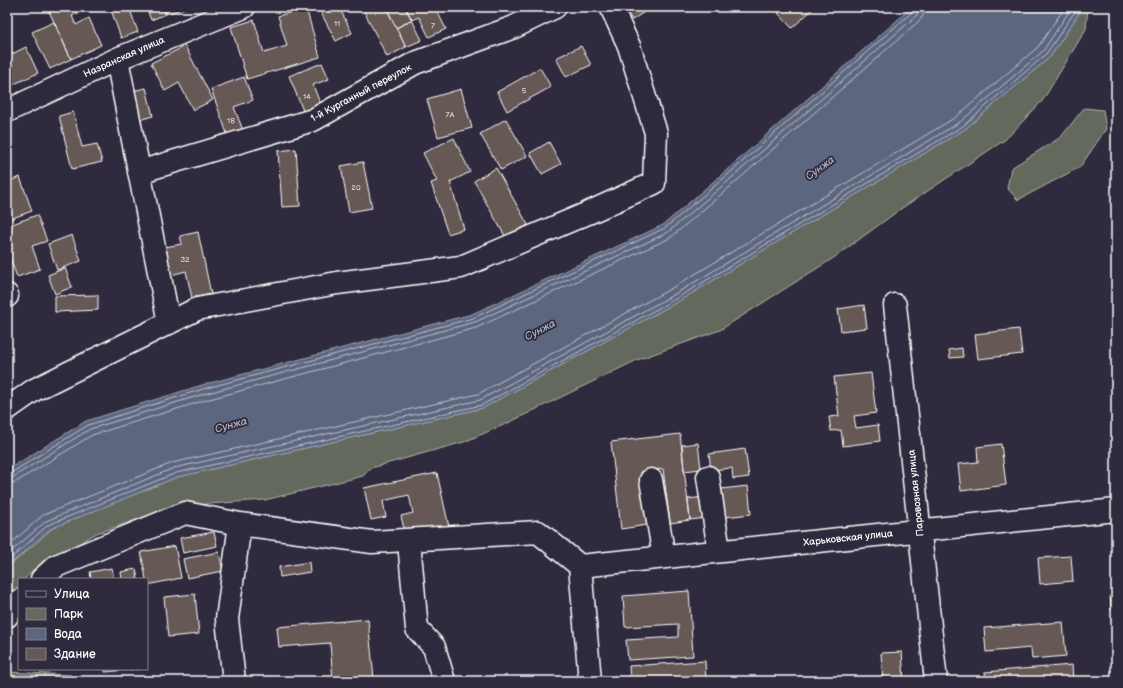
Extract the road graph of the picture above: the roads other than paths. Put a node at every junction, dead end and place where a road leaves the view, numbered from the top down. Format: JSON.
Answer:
{"nodes":[{"id":1,"x":244,"y":7,"type":"edge"},
{"id":2,"x":555,"y":7,"type":"edge"},
{"id":3,"x":611,"y":7,"type":"edge"},
{"id":4,"x":117,"y":59,"type":"junction"},
{"id":5,"x":7,"y":111,"type":"edge"},
{"id":6,"x":139,"y":172,"type":"junction"},
{"id":7,"x":895,"y":305,"type":"dead end"},
{"id":8,"x":169,"y":323,"type":"junction"},
{"id":9,"x":7,"y":409,"type":"edge"},
{"id":10,"x":708,"y":477,"type":"dead end"},
{"id":11,"x":651,"y":480,"type":"dead end"},
{"id":12,"x":1116,"y":510,"type":"edge"},
{"id":13,"x":240,"y":524,"type":"junction"},
{"id":14,"x":920,"y":530,"type":"junction"},
{"id":15,"x":412,"y":540,"type":"junction"},
{"id":16,"x":719,"y":551,"type":"junction"},
{"id":17,"x":664,"y":557,"type":"junction"},
{"id":18,"x":580,"y":566,"type":"junction"},
{"id":19,"x":43,"y":578,"type":"edge"},
{"id":20,"x":18,"y":602,"type":"edge"},
{"id":21,"x":7,"y":616,"type":"edge"},
{"id":22,"x":234,"y":681,"type":"edge"},
{"id":23,"x":444,"y":681,"type":"edge"},
{"id":24,"x":590,"y":681,"type":"edge"},
{"id":25,"x":936,"y":681,"type":"edge"}],
"edges":[{"from":1,"to":4,"type":"street","name":"Назранская улица"},
{"from":2,"to":6,"type":"street","name":"1-й Курганный переулок"},
{"from":3,"to":8,"type":"street"},
{"from":4,"to":5,"type":"street","name":"Назранская улица"},
{"from":4,"to":6,"type":"street"},
{"from":6,"to":8,"type":"street"},
{"from":7,"to":14,"type":"street","name":"Паровозная улица"},
{"from":8,"to":9,"type":"street"},
{"from":10,"to":16,"type":"street"},
{"from":11,"to":17,"type":"street"},
{"from":12,"to":14,"type":"street","name":"Харьковская улица"},
{"from":13,"to":15,"type":"street"},
{"from":13,"to":19,"type":"street"},
{"from":13,"to":22,"type":"street"},
{"from":14,"to":16,"type":"street","name":"Харьковская улица"},
{"from":14,"to":25,"type":"street","name":"Паровозная улица"},
{"from":15,"to":18,"type":"street"},
{"from":15,"to":23,"type":"street"},
{"from":16,"to":17,"type":"street","name":"Харьковская улица"},
{"from":17,"to":18,"type":"street","name":"Харьковская улица"},
{"from":18,"to":24,"type":"street"},
{"from":20,"to":21,"type":"street"}]}
